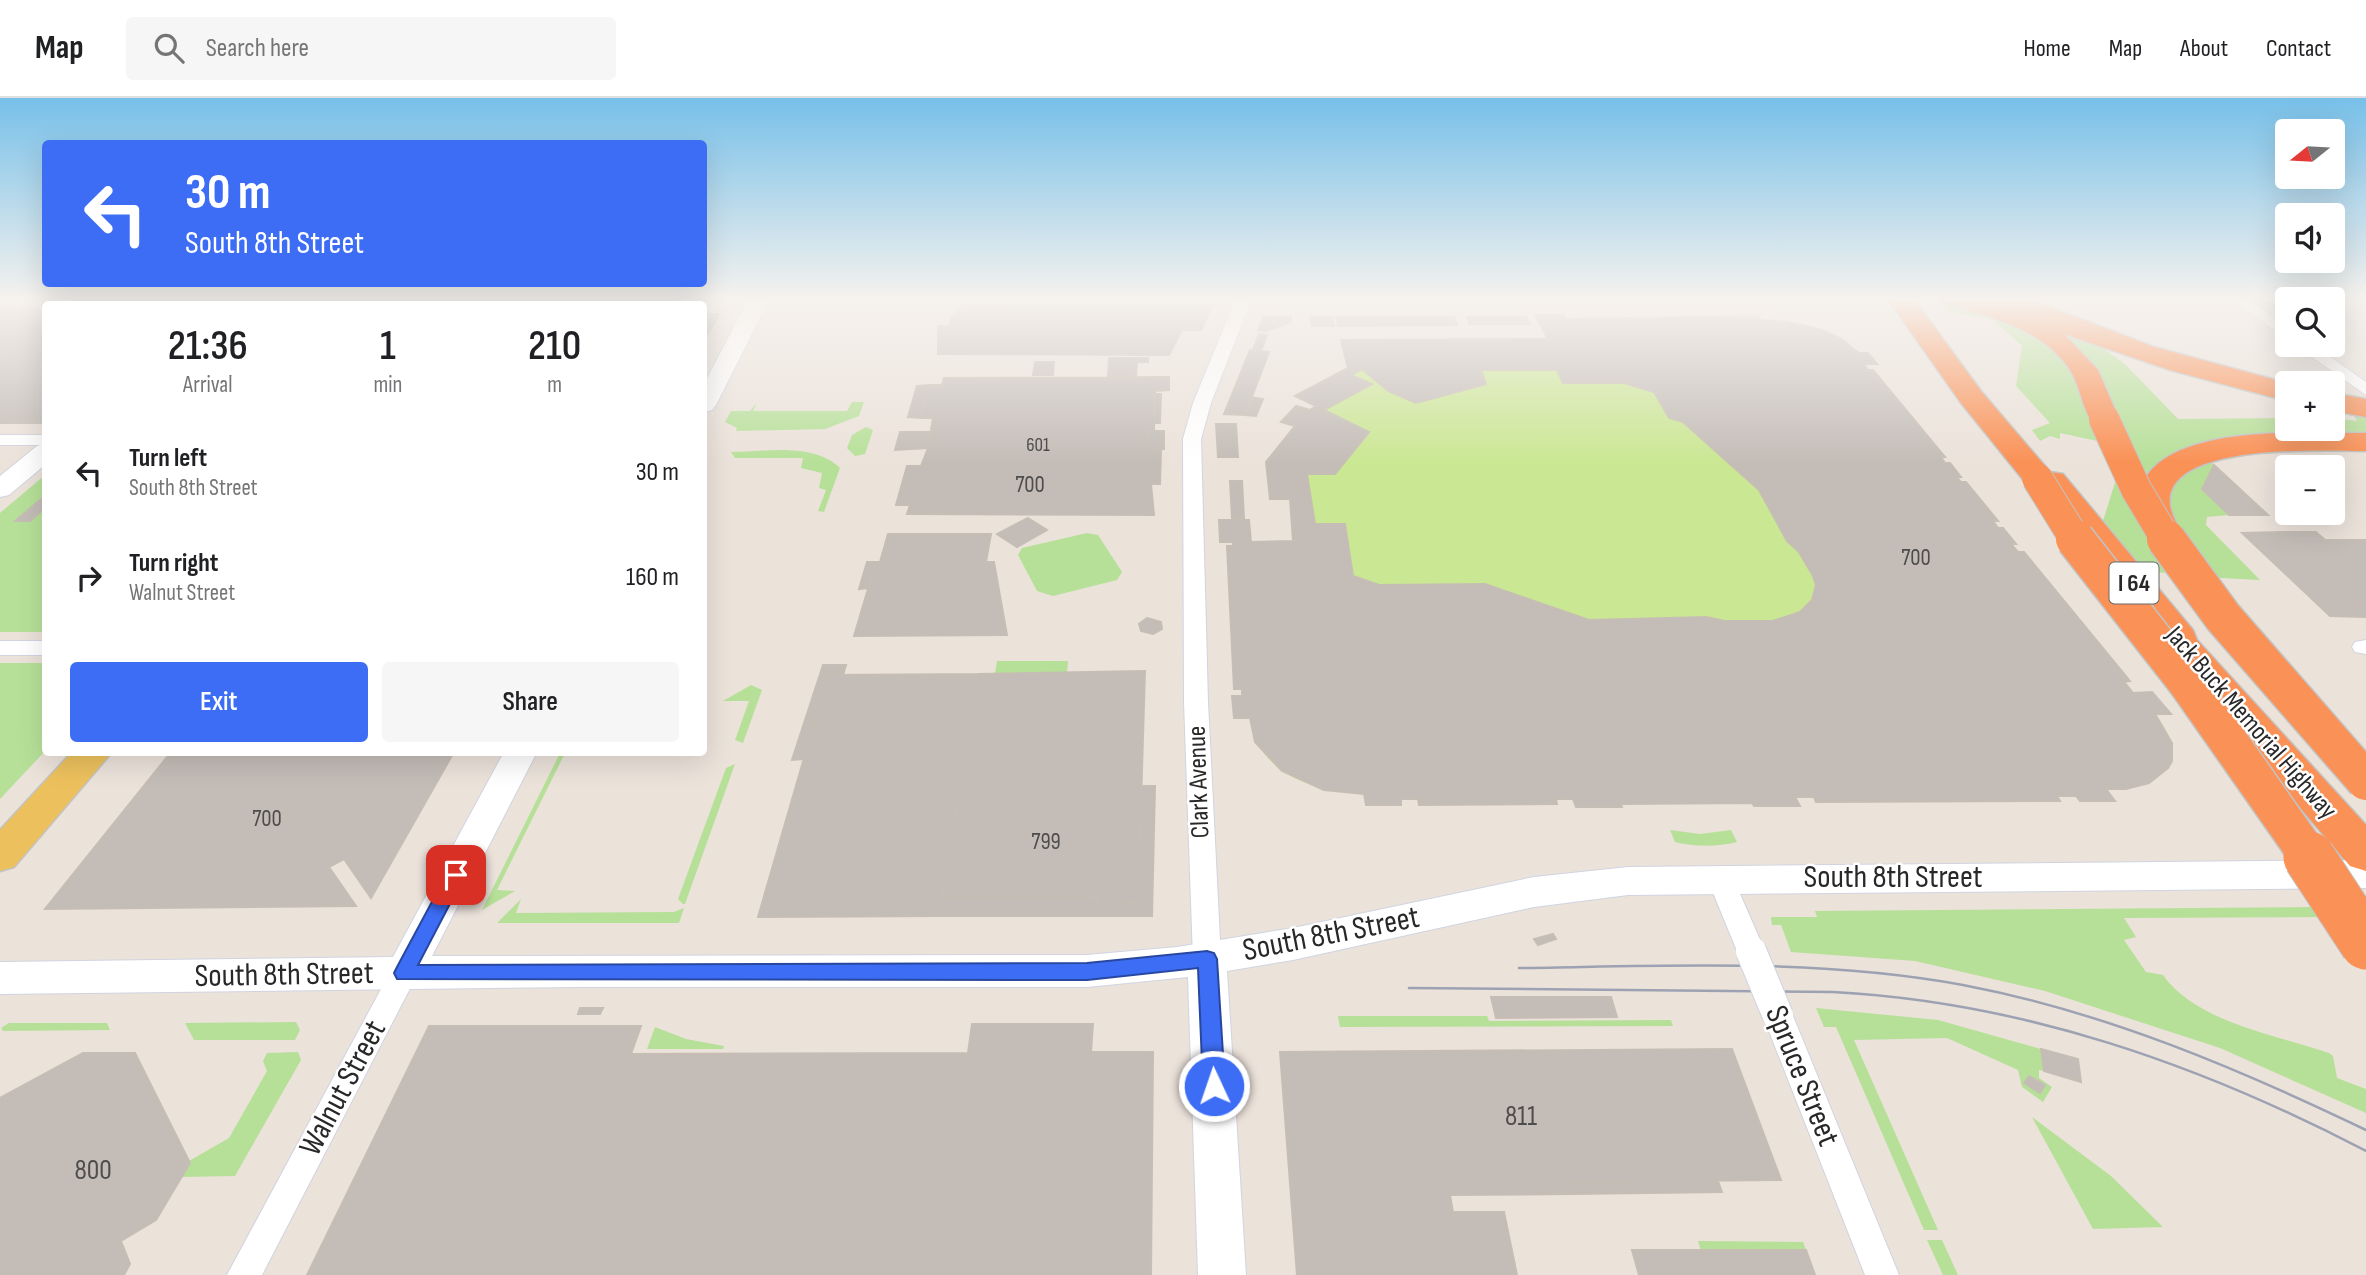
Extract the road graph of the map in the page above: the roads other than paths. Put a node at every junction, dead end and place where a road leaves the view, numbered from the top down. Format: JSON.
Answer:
{"nodes":[{"id":1,"x":731,"y":353,"type":"edge"},
{"id":2,"x":1222,"y":353,"type":"edge"},
{"id":3,"x":1939,"y":353,"type":"edge"},
{"id":4,"x":1963,"y":353,"type":"edge"},
{"id":5,"x":2070,"y":353,"type":"edge"},
{"id":6,"x":2148,"y":353,"type":"edge"},
{"id":7,"x":2314,"y":357,"type":"edge"},
{"id":8,"x":2275,"y":389,"type":"edge"},
{"id":9,"x":707,"y":399,"type":"edge"},
{"id":10,"x":2353,"y":401,"type":"edge"},
{"id":11,"x":0,"y":440,"type":"edge"},
{"id":12,"x":42,"y":440,"type":"edge"},
{"id":13,"x":2366,"y":442,"type":"edge"},
{"id":14,"x":42,"y":454,"type":"edge"},
{"id":15,"x":2037,"y":478,"type":"junction"},
{"id":16,"x":0,"y":489,"type":"edge"},
{"id":17,"x":0,"y":648,"type":"edge"},
{"id":18,"x":42,"y":648,"type":"edge"},
{"id":19,"x":90,"y":756,"type":"edge"},
{"id":20,"x":518,"y":756,"type":"edge"},
{"id":21,"x":2366,"y":782,"type":"edge"},
{"id":22,"x":2366,"y":852,"type":"edge"},
{"id":23,"x":0,"y":856,"type":"edge"},
{"id":24,"x":2366,"y":874,"type":"edge"},
{"id":25,"x":1720,"y":878,"type":"junction"},
{"id":26,"x":2366,"y":944,"type":"edge"},
{"id":27,"x":1207,"y":959,"type":"junction"},
{"id":28,"x":404,"y":973,"type":"junction"},
{"id":29,"x":0,"y":978,"type":"edge"},
{"id":30,"x":244,"y":1275,"type":"edge"},
{"id":31,"x":1222,"y":1275,"type":"edge"},
{"id":32,"x":1882,"y":1275,"type":"edge"}],
"edges":[{"from":1,"to":9,"type":"main road"},
{"from":2,"to":27,"type":"street","name":"Clark Avenue"},
{"from":3,"to":15,"type":"highway","name":"Jack Buck Memorial Highway","number":"I 64"},
{"from":4,"to":22,"type":"highway","name":"Jack Buck Memorial Highway","number":"I 64"},
{"from":5,"to":21,"type":"highway","bridge":true},
{"from":6,"to":8,"type":"highway"},
{"from":7,"to":10,"type":"street"},
{"from":11,"to":12,"type":"street"},
{"from":13,"to":21,"type":"highway","bridge":true},
{"from":14,"to":16,"type":"main road"},
{"from":15,"to":22,"type":"highway","name":"Jack Buck Memorial Highway","number":"I 64","bridge":true},
{"from":15,"to":26,"type":"highway","bridge":true},
{"from":17,"to":18,"type":"street"},
{"from":19,"to":23,"type":"main road"},
{"from":20,"to":28,"type":"main road","name":"Walnut Street"},
{"from":24,"to":25,"type":"main road","name":"South 8th Street"},
{"from":25,"to":27,"type":"main road","name":"South 8th Street"},
{"from":25,"to":32,"type":"street","name":"Spruce Street","bridge":true},
{"from":27,"to":28,"type":"main road","name":"South 8th Street"},
{"from":27,"to":31,"type":"main road","name":"Clark Avenue"},
{"from":28,"to":29,"type":"main road","name":"South 8th Street"},
{"from":28,"to":30,"type":"street","name":"Walnut Street"}]}
